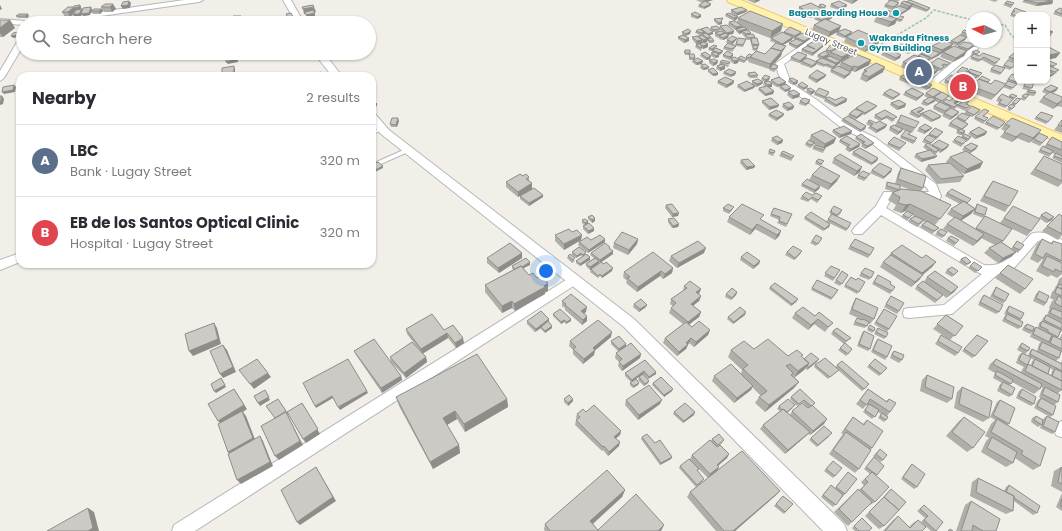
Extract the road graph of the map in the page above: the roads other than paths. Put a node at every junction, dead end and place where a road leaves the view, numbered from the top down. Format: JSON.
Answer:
{"nodes":[{"id":1,"x":199,"y":0,"type":"edge"},
{"id":2,"x":287,"y":0,"type":"edge"},
{"id":3,"x":732,"y":0,"type":"edge"},
{"id":4,"x":86,"y":16,"type":"edge"},
{"id":5,"x":296,"y":16,"type":"edge"},
{"id":6,"x":0,"y":21,"type":"edge"},
{"id":7,"x":16,"y":22,"type":"edge"},
{"id":8,"x":820,"y":38,"type":"junction"},
{"id":9,"x":974,"y":49,"type":"edge"},
{"id":10,"x":16,"y":51,"type":"edge"},
{"id":11,"x":324,"y":60,"type":"edge"},
{"id":12,"x":334,"y":72,"type":"edge"},
{"id":13,"x":0,"y":78,"type":"edge"},
{"id":14,"x":932,"y":84,"type":"junction"},
{"id":15,"x":376,"y":125,"type":"edge"},
{"id":16,"x":1062,"y":140,"type":"edge"},
{"id":17,"x":408,"y":150,"type":"junction"},
{"id":18,"x":376,"y":164,"type":"edge"},
{"id":19,"x":880,"y":209,"type":"junction"},
{"id":20,"x":858,"y":231,"type":"dead end"},
{"id":21,"x":1062,"y":245,"type":"edge"},
{"id":22,"x":16,"y":259,"type":"edge"},
{"id":23,"x":0,"y":265,"type":"edge"},
{"id":24,"x":994,"y":272,"type":"junction"},
{"id":25,"x":574,"y":280,"type":"junction"},
{"id":26,"x":909,"y":313,"type":"dead end"},
{"id":27,"x":180,"y":531,"type":"edge"},
{"id":28,"x":837,"y":531,"type":"edge"}],
"edges":[{"from":1,"to":4,"type":"street"},
{"from":2,"to":5,"type":"street"},
{"from":3,"to":8,"type":"main road","name":"Lugay Street"},
{"from":6,"to":7,"type":"street"},
{"from":8,"to":14,"type":"main road","name":"Lugay Street"},
{"from":8,"to":19,"type":"street"},
{"from":9,"to":14,"type":"street"},
{"from":10,"to":13,"type":"street"},
{"from":11,"to":12,"type":"street"},
{"from":14,"to":16,"type":"main road","name":"Lugay Street"},
{"from":15,"to":17,"type":"street"},
{"from":17,"to":18,"type":"lane"},
{"from":17,"to":25,"type":"street"},
{"from":19,"to":20,"type":"street"},
{"from":19,"to":24,"type":"street"},
{"from":21,"to":24,"type":"street"},
{"from":22,"to":23,"type":"street"},
{"from":24,"to":26,"type":"street"},
{"from":25,"to":27,"type":"street"},
{"from":25,"to":28,"type":"street"}]}
